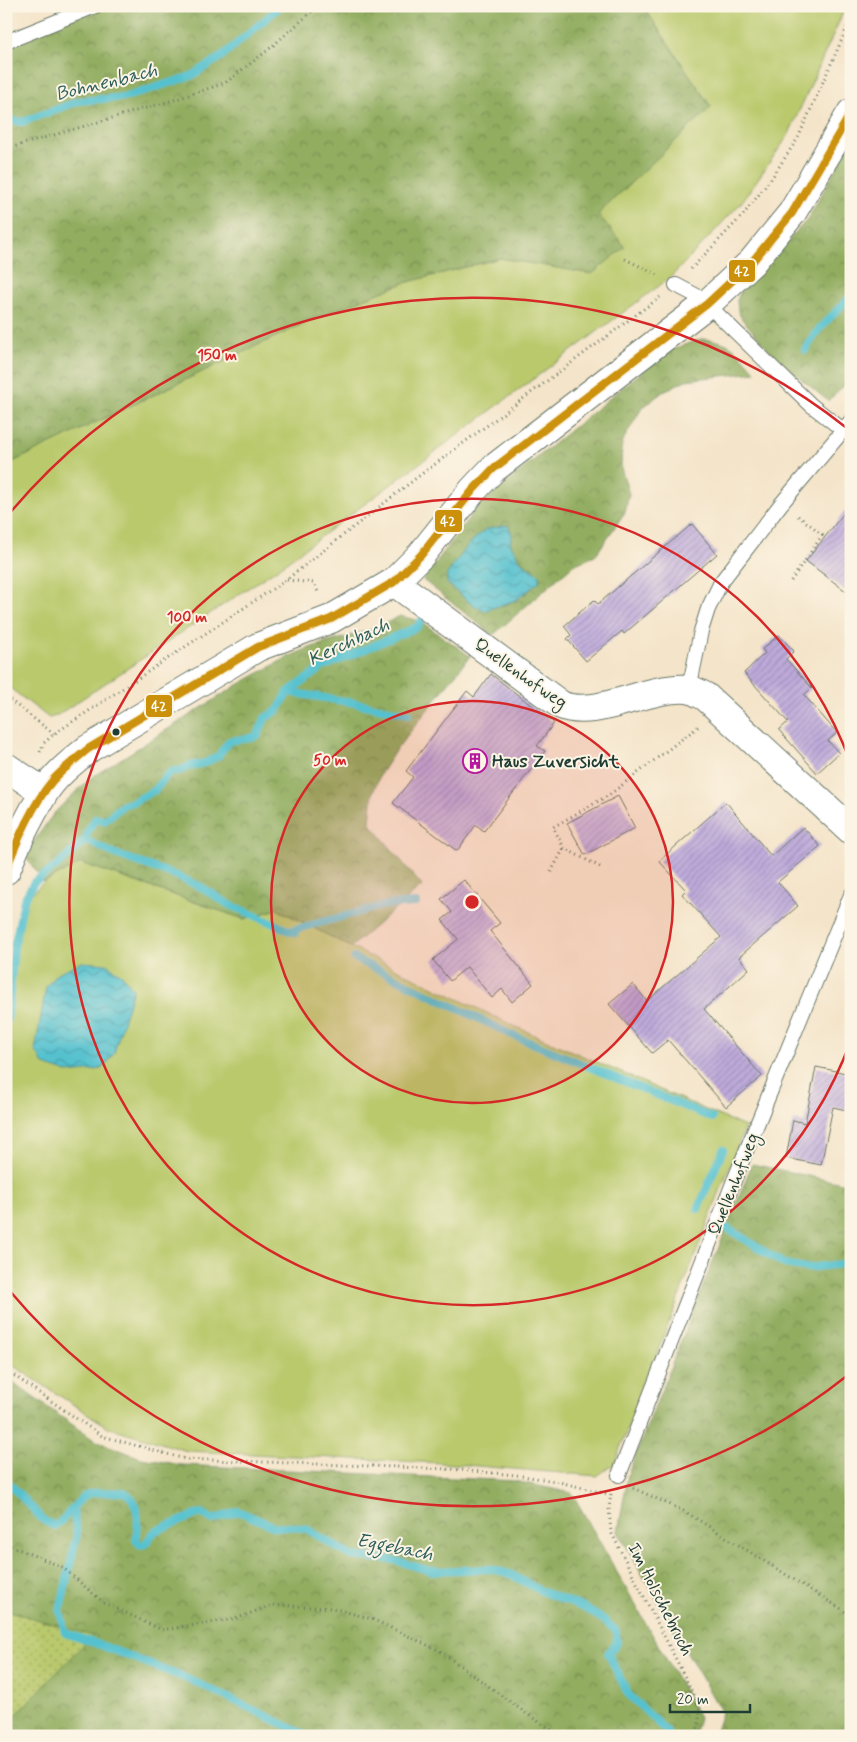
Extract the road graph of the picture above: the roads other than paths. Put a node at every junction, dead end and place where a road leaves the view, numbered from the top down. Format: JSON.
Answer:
{"nodes":[{"id":1,"x":95,"y":6,"type":"edge"},
{"id":2,"x":6,"y":42,"type":"edge"},
{"id":3,"x":851,"y":113,"type":"edge"},
{"id":4,"x":676,"y":285,"type":"road end"},
{"id":5,"x":706,"y":304,"type":"junction"},
{"id":6,"x":847,"y":426,"type":"edge"},
{"id":7,"x":394,"y":582,"type":"junction"},
{"id":8,"x":690,"y":689,"type":"junction"},
{"id":9,"x":6,"y":767,"type":"edge"},
{"id":10,"x":44,"y":792,"type":"junction"},
{"id":11,"x":851,"y":830,"type":"edge"},
{"id":12,"x":6,"y":870,"type":"edge"},
{"id":13,"x":851,"y":895,"type":"edge"},
{"id":14,"x":618,"y":1478,"type":"road end"}],
"edges":[{"from":1,"to":2,"type":"lane"},
{"from":3,"to":5,"type":"street"},
{"from":4,"to":5,"type":"lane"},
{"from":5,"to":6,"type":"lane"},
{"from":5,"to":7,"type":"street"},
{"from":6,"to":8,"type":"lane"},
{"from":7,"to":8,"type":"street","name":"Quellenhofweg"},
{"from":7,"to":10,"type":"street"},
{"from":8,"to":11,"type":"street"},
{"from":9,"to":10,"type":"street"},
{"from":10,"to":12,"type":"street"},
{"from":13,"to":14,"type":"lane","name":"Quellenhofweg"}]}
